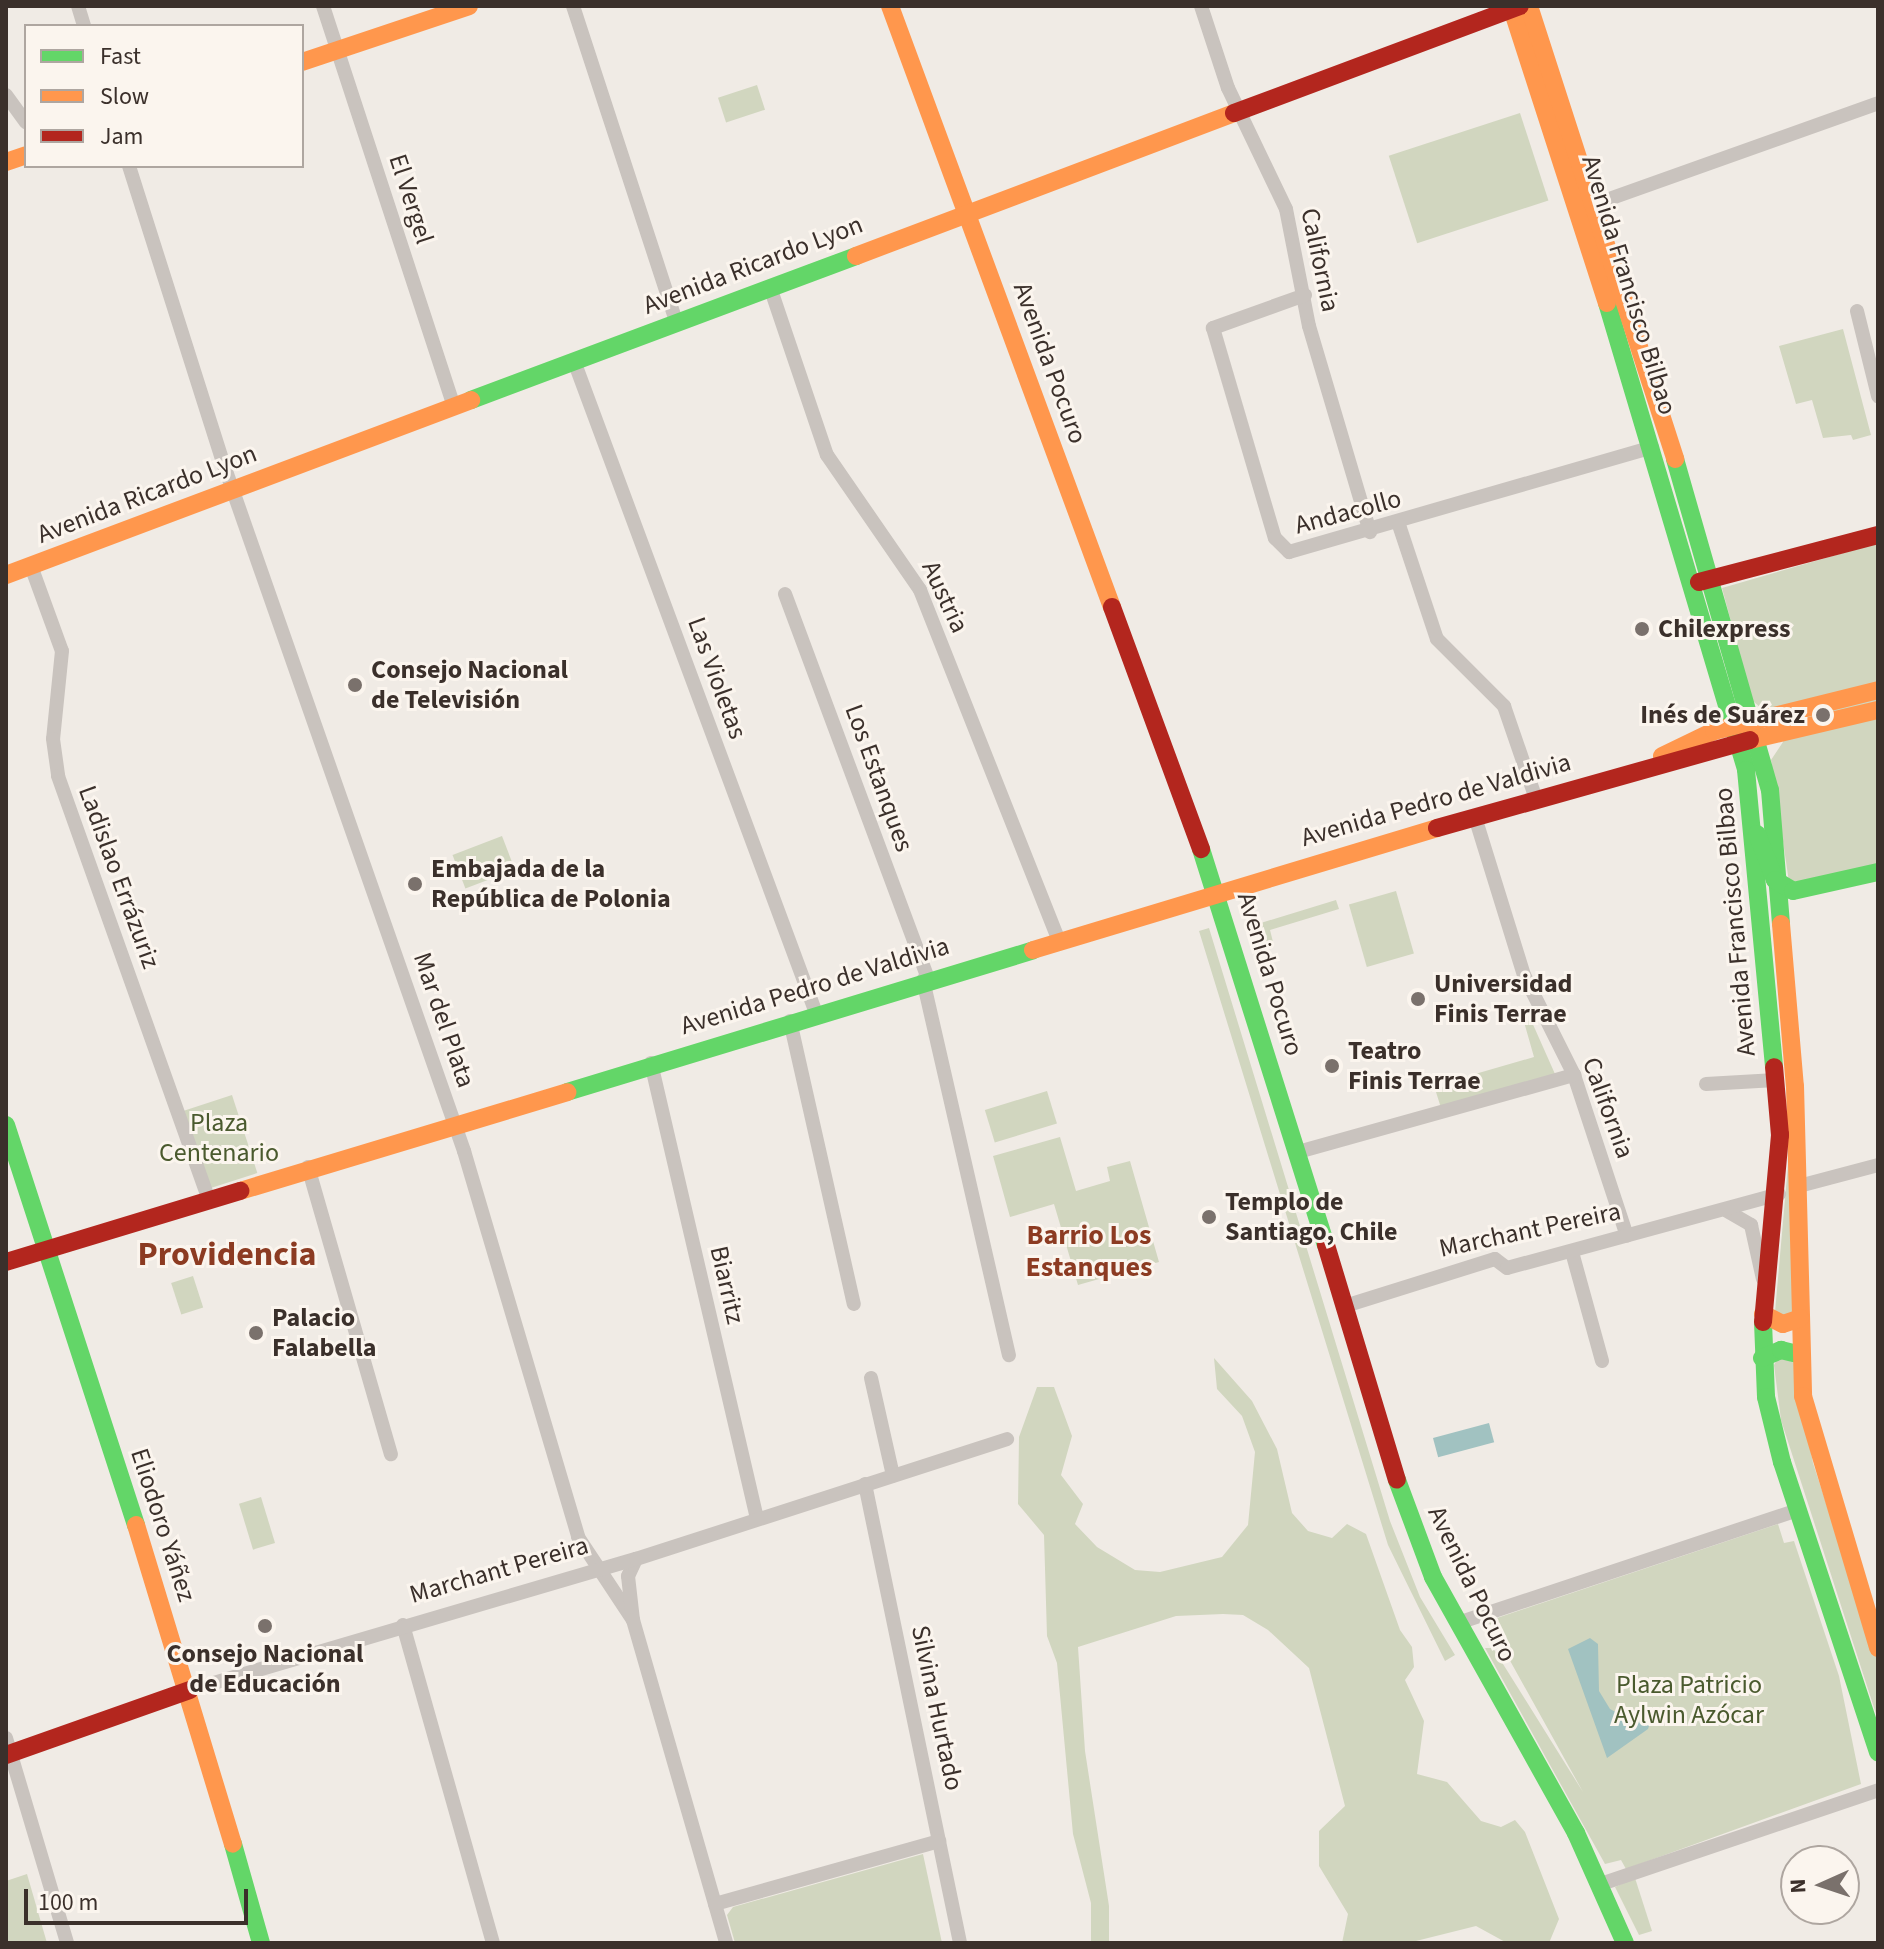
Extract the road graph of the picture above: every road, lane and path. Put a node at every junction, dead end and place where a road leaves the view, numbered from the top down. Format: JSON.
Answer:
{"nodes":[{"id":1,"x":323,"y":6,"type":"edge"},
{"id":2,"x":469,"y":6,"type":"edge"},
{"id":3,"x":573,"y":6,"type":"edge"},
{"id":4,"x":890,"y":6,"type":"edge"},
{"id":5,"x":1201,"y":6,"type":"edge"},
{"id":6,"x":1518,"y":7,"type":"edge"},
{"id":7,"x":337,"y":50,"type":"junction"},
{"id":8,"x":304,"y":61,"type":"edge"},
{"id":9,"x":6,"y":95,"type":"edge"},
{"id":10,"x":1878,"y":103,"type":"edge"},
{"id":11,"x":1240,"y":111,"type":"junction"},
{"id":12,"x":24,"y":120,"type":"edge"},
{"id":13,"x":130,"y":168,"type":"edge"},
{"id":14,"x":1595,"y":204,"type":"junction"},
{"id":15,"x":967,"y":212,"type":"junction"},
{"id":16,"x":770,"y":287,"type":"junction"},
{"id":17,"x":1305,"y":295,"type":"junction"},
{"id":18,"x":1857,"y":311,"type":"dead end"},
{"id":19,"x":676,"y":322,"type":"junction"},
{"id":20,"x":574,"y":361,"type":"junction"},
{"id":21,"x":1878,"y":396,"type":"edge"},
{"id":22,"x":454,"y":406,"type":"junction"},
{"id":23,"x":1652,"y":447,"type":"junction"},
{"id":24,"x":233,"y":490,"type":"junction"},
{"id":25,"x":1399,"y":525,"type":"junction"},
{"id":26,"x":1370,"y":532,"type":"junction"},
{"id":27,"x":1878,"y":535,"type":"edge"},
{"id":28,"x":31,"y":566,"type":"junction"},
{"id":29,"x":6,"y":575,"type":"edge"},
{"id":30,"x":1701,"y":582,"type":"junction"},
{"id":31,"x":785,"y":594,"type":"dead end"},
{"id":32,"x":1878,"y":690,"type":"edge"},
{"id":33,"x":1878,"y":710,"type":"edge"},
{"id":34,"x":1742,"y":723,"type":"junction"},
{"id":35,"x":1757,"y":741,"type":"junction"},
{"id":36,"x":1739,"y":747,"type":"junction"},
{"id":37,"x":1641,"y":766,"type":"junction"},
{"id":38,"x":1536,"y":799,"type":"junction"},
{"id":39,"x":1475,"y":817,"type":"junction"},
{"id":40,"x":1755,"y":827,"type":"junction"},
{"id":41,"x":1878,"y":872,"type":"edge"},
{"id":42,"x":1781,"y":887,"type":"junction"},
{"id":43,"x":1217,"y":891,"type":"junction"},
{"id":44,"x":1058,"y":939,"type":"junction"},
{"id":45,"x":926,"y":979,"type":"junction"},
{"id":46,"x":816,"y":1013,"type":"junction"},
{"id":47,"x":790,"y":1021,"type":"junction"},
{"id":48,"x":651,"y":1063,"type":"junction"},
{"id":49,"x":1574,"y":1075,"type":"junction"},
{"id":50,"x":1776,"y":1080,"type":"junction"},
{"id":51,"x":1706,"y":1084,"type":"dead end"},
{"id":52,"x":6,"y":1125,"type":"edge"},
{"id":53,"x":456,"y":1125,"type":"junction"},
{"id":54,"x":1298,"y":1152,"type":"junction"},
{"id":55,"x":1878,"y":1165,"type":"edge"},
{"id":56,"x":308,"y":1167,"type":"junction"},
{"id":57,"x":1799,"y":1186,"type":"junction"},
{"id":58,"x":1779,"y":1194,"type":"junction"},
{"id":59,"x":208,"y":1198,"type":"junction"},
{"id":60,"x":1727,"y":1211,"type":"junction"},
{"id":61,"x":1627,"y":1236,"type":"junction"},
{"id":62,"x":45,"y":1249,"type":"junction"},
{"id":63,"x":1572,"y":1252,"type":"junction"},
{"id":64,"x":6,"y":1262,"type":"edge"},
{"id":65,"x":1766,"y":1289,"type":"junction"},
{"id":66,"x":854,"y":1304,"type":"dead end"},
{"id":67,"x":1345,"y":1306,"type":"junction"},
{"id":68,"x":1763,"y":1314,"type":"junction"},
{"id":69,"x":1800,"y":1318,"type":"junction"},
{"id":70,"x":1009,"y":1355,"type":"dead end"},
{"id":71,"x":1801,"y":1355,"type":"junction"},
{"id":72,"x":1762,"y":1358,"type":"junction"},
{"id":73,"x":1602,"y":1361,"type":"dead end"},
{"id":74,"x":871,"y":1378,"type":"dead end"},
{"id":75,"x":1007,"y":1439,"type":"dead end"},
{"id":76,"x":391,"y":1454,"type":"dead end"},
{"id":77,"x":893,"y":1476,"type":"junction"},
{"id":78,"x":865,"y":1484,"type":"junction"},
{"id":79,"x":1797,"y":1510,"type":"junction"},
{"id":80,"x":757,"y":1518,"type":"junction"},
{"id":81,"x":636,"y":1559,"type":"junction"},
{"id":82,"x":597,"y":1569,"type":"junction"},
{"id":83,"x":633,"y":1620,"type":"junction"},
{"id":84,"x":1458,"y":1623,"type":"junction"},
{"id":85,"x":403,"y":1625,"type":"junction"},
{"id":86,"x":1878,"y":1648,"type":"edge"},
{"id":87,"x":190,"y":1690,"type":"junction"},
{"id":88,"x":8,"y":1749,"type":"edge"},
{"id":89,"x":1878,"y":1753,"type":"edge"},
{"id":90,"x":1878,"y":1790,"type":"edge"},
{"id":91,"x":939,"y":1841,"type":"junction"},
{"id":92,"x":1601,"y":1884,"type":"junction"},
{"id":93,"x":715,"y":1904,"type":"junction"},
{"id":94,"x":67,"y":1943,"type":"edge"},
{"id":95,"x":261,"y":1943,"type":"edge"},
{"id":96,"x":493,"y":1943,"type":"edge"},
{"id":97,"x":726,"y":1943,"type":"edge"},
{"id":98,"x":960,"y":1943,"type":"edge"},
{"id":99,"x":1625,"y":1943,"type":"edge"}],
"edges":[{"from":1,"to":7,"type":"street","name":"El Vergel"},
{"from":2,"to":7,"type":"main road"},
{"from":3,"to":19,"type":"street"},
{"from":4,"to":15,"type":"main road","name":"Avenida Pocuro"},
{"from":5,"to":11,"type":"street","name":"California"},
{"from":6,"to":11,"type":"main road","name":"Avenida Ricardo Lyon"},
{"from":6,"to":14,"type":"main road","name":"Avenida Francisco Bilbao"},
{"from":6,"to":23,"type":"main road","name":"Avenida Francisco Bilbao"},
{"from":7,"to":8,"type":"main road"},
{"from":7,"to":22,"type":"street","name":"El Vergel"},
{"from":9,"to":12,"type":"street"},
{"from":10,"to":14,"type":"street"},
{"from":11,"to":15,"type":"main road","name":"Avenida Ricardo Lyon"},
{"from":11,"to":17,"type":"street","name":"California"},
{"from":13,"to":24,"type":"street","name":"Mar del Plata"},
{"from":14,"to":30,"type":"main road","name":"Avenida Francisco Bilbao"},
{"from":15,"to":16,"type":"main road","name":"Avenida Ricardo Lyon"},
{"from":15,"to":43,"type":"main road","name":"Avenida Pocuro"},
{"from":16,"to":19,"type":"main road","name":"Avenida Ricardo Lyon"},
{"from":16,"to":44,"type":"street","name":"Austria"},
{"from":17,"to":26,"type":"street","name":"California"},
{"from":17,"to":26,"type":"street","name":"Andacollo"},
{"from":18,"to":21,"type":"street"},
{"from":19,"to":20,"type":"main road","name":"Avenida Ricardo Lyon"},
{"from":20,"to":22,"type":"main road","name":"Avenida Ricardo Lyon"},
{"from":20,"to":46,"type":"street","name":"Las Violetas"},
{"from":22,"to":24,"type":"main road","name":"Avenida Ricardo Lyon"},
{"from":23,"to":25,"type":"street","name":"Andacollo"},
{"from":23,"to":30,"type":"main road","name":"Avenida Francisco Bilbao"},
{"from":24,"to":28,"type":"main road","name":"Avenida Ricardo Lyon"},
{"from":24,"to":53,"type":"street","name":"Mar del Plata"},
{"from":25,"to":26,"type":"street","name":"Andacollo"},
{"from":25,"to":38,"type":"street"},
{"from":27,"to":30,"type":"main road"},
{"from":28,"to":29,"type":"main road","name":"Avenida Ricardo Lyon"},
{"from":28,"to":59,"type":"street","name":"Ladislao Errázuriz"},
{"from":30,"to":34,"type":"main road","name":"Avenida Francisco Bilbao"},
{"from":31,"to":45,"type":"street","name":"Los Estanques"},
{"from":32,"to":34,"type":"main road","name":"Avenida Pedro de Valdivia"},
{"from":33,"to":35,"type":"main road","name":"Avenida Pedro de Valdivia"},
{"from":34,"to":35,"type":"main road","name":"Avenida Francisco Bilbao"},
{"from":34,"to":36,"type":"main road","name":"Avenida Francisco Bilbao"},
{"from":34,"to":37,"type":"main road","name":"Avenida Pedro de Valdivia"},
{"from":35,"to":36,"type":"main road","name":"Avenida Pedro de Valdivia"},
{"from":35,"to":42,"type":"main road","name":"Avenida Francisco Bilbao"},
{"from":36,"to":37,"type":"main road","name":"Avenida Pedro de Valdivia"},
{"from":36,"to":40,"type":"main road","name":"Avenida Francisco Bilbao"},
{"from":37,"to":38,"type":"main road","name":"Avenida Pedro de Valdivia"},
{"from":38,"to":39,"type":"main road","name":"Avenida Pedro de Valdivia"},
{"from":39,"to":43,"type":"main road","name":"Avenida Pedro de Valdivia"},
{"from":39,"to":49,"type":"street","name":"California"},
{"from":40,"to":42,"type":"main road"},
{"from":40,"to":50,"type":"main road","name":"Avenida Francisco Bilbao"},
{"from":41,"to":42,"type":"main road"},
{"from":42,"to":57,"type":"main road","name":"Avenida Francisco Bilbao"},
{"from":43,"to":44,"type":"main road","name":"Avenida Pedro de Valdivia"},
{"from":43,"to":54,"type":"main road","name":"Avenida Pocuro"},
{"from":44,"to":45,"type":"main road","name":"Avenida Pedro de Valdivia"},
{"from":45,"to":46,"type":"main road","name":"Avenida Pedro de Valdivia"},
{"from":45,"to":70,"type":"street","name":"Los Estanques"},
{"from":46,"to":47,"type":"main road","name":"Avenida Pedro de Valdivia"},
{"from":47,"to":48,"type":"main road","name":"Avenida Pedro de Valdivia"},
{"from":47,"to":66,"type":"street"},
{"from":48,"to":53,"type":"main road","name":"Avenida Pedro de Valdivia"},
{"from":48,"to":80,"type":"street","name":"Biarritz"},
{"from":49,"to":54,"type":"street"},
{"from":49,"to":61,"type":"street","name":"California"},
{"from":50,"to":51,"type":"street"},
{"from":50,"to":58,"type":"main road","name":"Avenida Francisco Bilbao"},
{"from":52,"to":62,"type":"main road","name":"Eliodoro Yáñez"},
{"from":53,"to":56,"type":"main road","name":"Avenida Pedro de Valdivia"},
{"from":53,"to":82,"type":"street","name":"Mar del Plata"},
{"from":54,"to":67,"type":"main road","name":"Avenida Pocuro"},
{"from":55,"to":57,"type":"street"},
{"from":56,"to":59,"type":"main road","name":"Avenida Pedro de Valdivia"},
{"from":56,"to":76,"type":"street"},
{"from":57,"to":69,"type":"main road","name":"Avenida Francisco Bilbao"},
{"from":58,"to":60,"type":"street","name":"Marchant Pereira"},
{"from":58,"to":65,"type":"main road","name":"Avenida Francisco Bilbao"},
{"from":59,"to":62,"type":"main road","name":"Avenida Pedro de Valdivia"},
{"from":60,"to":61,"type":"street","name":"Marchant Pereira"},
{"from":60,"to":65,"type":"street"},
{"from":61,"to":63,"type":"street","name":"Marchant Pereira"},
{"from":62,"to":64,"type":"main road","name":"Avenida Pedro de Valdivia"},
{"from":62,"to":87,"type":"main road","name":"Eliodoro Yáñez"},
{"from":63,"to":67,"type":"street","name":"Marchant Pereira"},
{"from":63,"to":73,"type":"street"},
{"from":65,"to":68,"type":"main road","name":"Avenida Francisco Bilbao"},
{"from":67,"to":84,"type":"main road","name":"Avenida Pocuro"},
{"from":68,"to":69,"type":"main road"},
{"from":68,"to":72,"type":"main road","name":"Avenida Francisco Bilbao"},
{"from":69,"to":71,"type":"main road","name":"Avenida Francisco Bilbao"},
{"from":71,"to":72,"type":"main road"},
{"from":71,"to":86,"type":"main road","name":"Avenida Francisco Bilbao"},
{"from":72,"to":79,"type":"main road","name":"Avenida Francisco Bilbao"},
{"from":74,"to":77,"type":"street"},
{"from":75,"to":77,"type":"street","name":"Marchant Pereira"},
{"from":77,"to":78,"type":"street","name":"Marchant Pereira"},
{"from":78,"to":80,"type":"street","name":"Marchant Pereira"},
{"from":78,"to":91,"type":"street","name":"Silvina Hurtado"},
{"from":79,"to":84,"type":"street"},
{"from":79,"to":89,"type":"main road","name":"Avenida Francisco Bilbao"},
{"from":80,"to":81,"type":"street","name":"Marchant Pereira"},
{"from":81,"to":82,"type":"street","name":"Marchant Pereira"},
{"from":81,"to":83,"type":"street"},
{"from":82,"to":83,"type":"street","name":"Mar del Plata"},
{"from":82,"to":85,"type":"street","name":"Marchant Pereira"},
{"from":83,"to":93,"type":"street"},
{"from":84,"to":92,"type":"main road","name":"Avenida Pocuro"},
{"from":85,"to":87,"type":"street","name":"Marchant Pereira"},
{"from":85,"to":96,"type":"street"},
{"from":87,"to":88,"type":"main road","name":"Marchant Pereira"},
{"from":87,"to":95,"type":"main road","name":"Eliodoro Yáñez"},
{"from":88,"to":94,"type":"street"},
{"from":90,"to":92,"type":"street"},
{"from":91,"to":93,"type":"street"},
{"from":91,"to":98,"type":"street","name":"Silvina Hurtado"},
{"from":92,"to":99,"type":"main road","name":"Avenida Pocuro"},
{"from":93,"to":97,"type":"street"}]}
